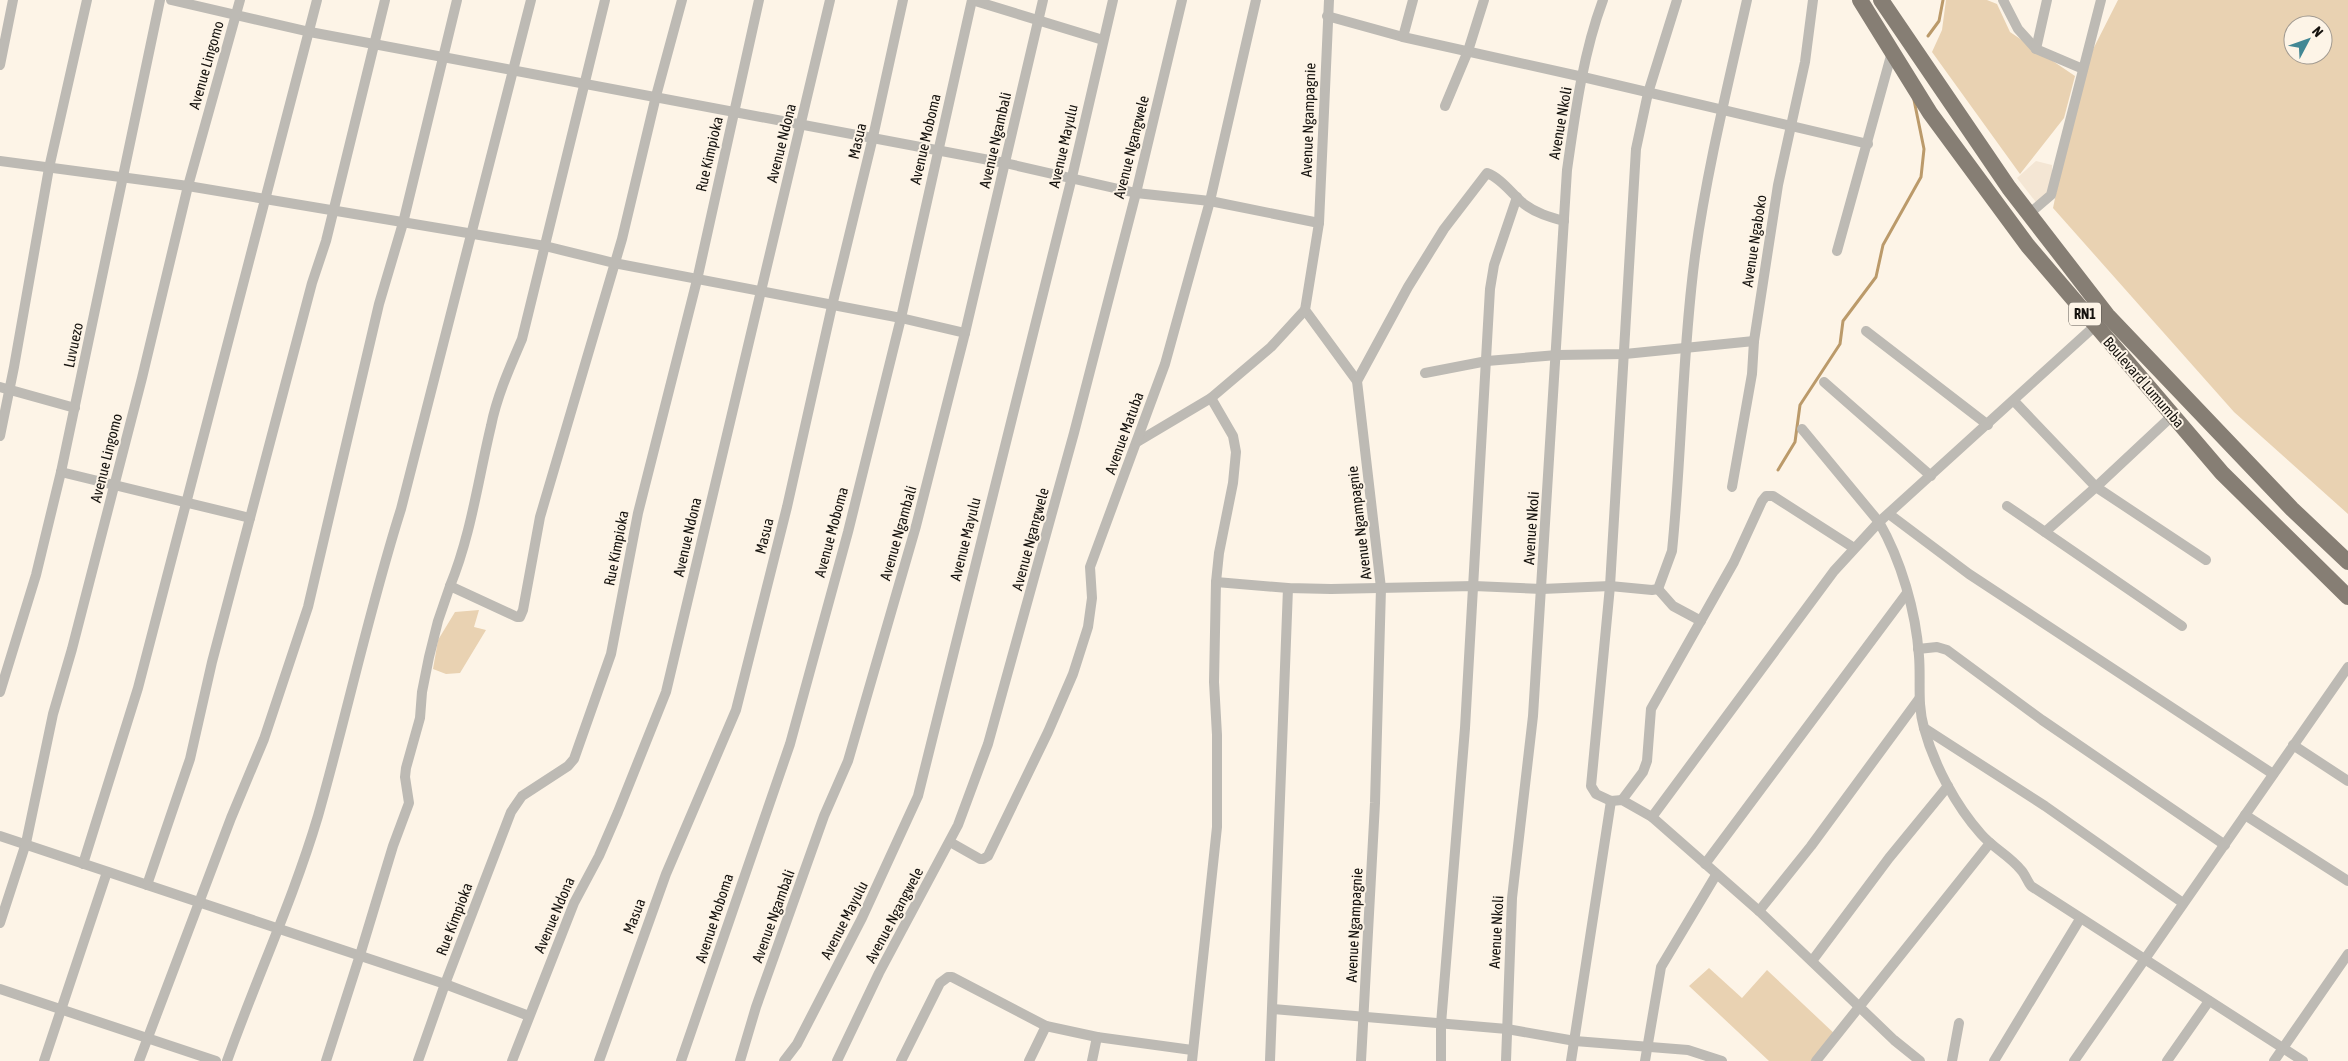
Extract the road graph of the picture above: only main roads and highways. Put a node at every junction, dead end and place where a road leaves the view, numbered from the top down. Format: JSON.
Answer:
{"nodes":[{"id":1,"x":1860,"y":0,"type":"edge"},
{"id":2,"x":1881,"y":0,"type":"edge"},
{"id":3,"x":2348,"y":562,"type":"edge"},
{"id":4,"x":2348,"y":597,"type":"edge"}],
"edges":[{"from":1,"to":4,"type":"highway","name":"Boulevard Lumumba","number":"RN1"},
{"from":2,"to":3,"type":"highway","name":"Boulevard Lumumba","number":"RN1"}]}
